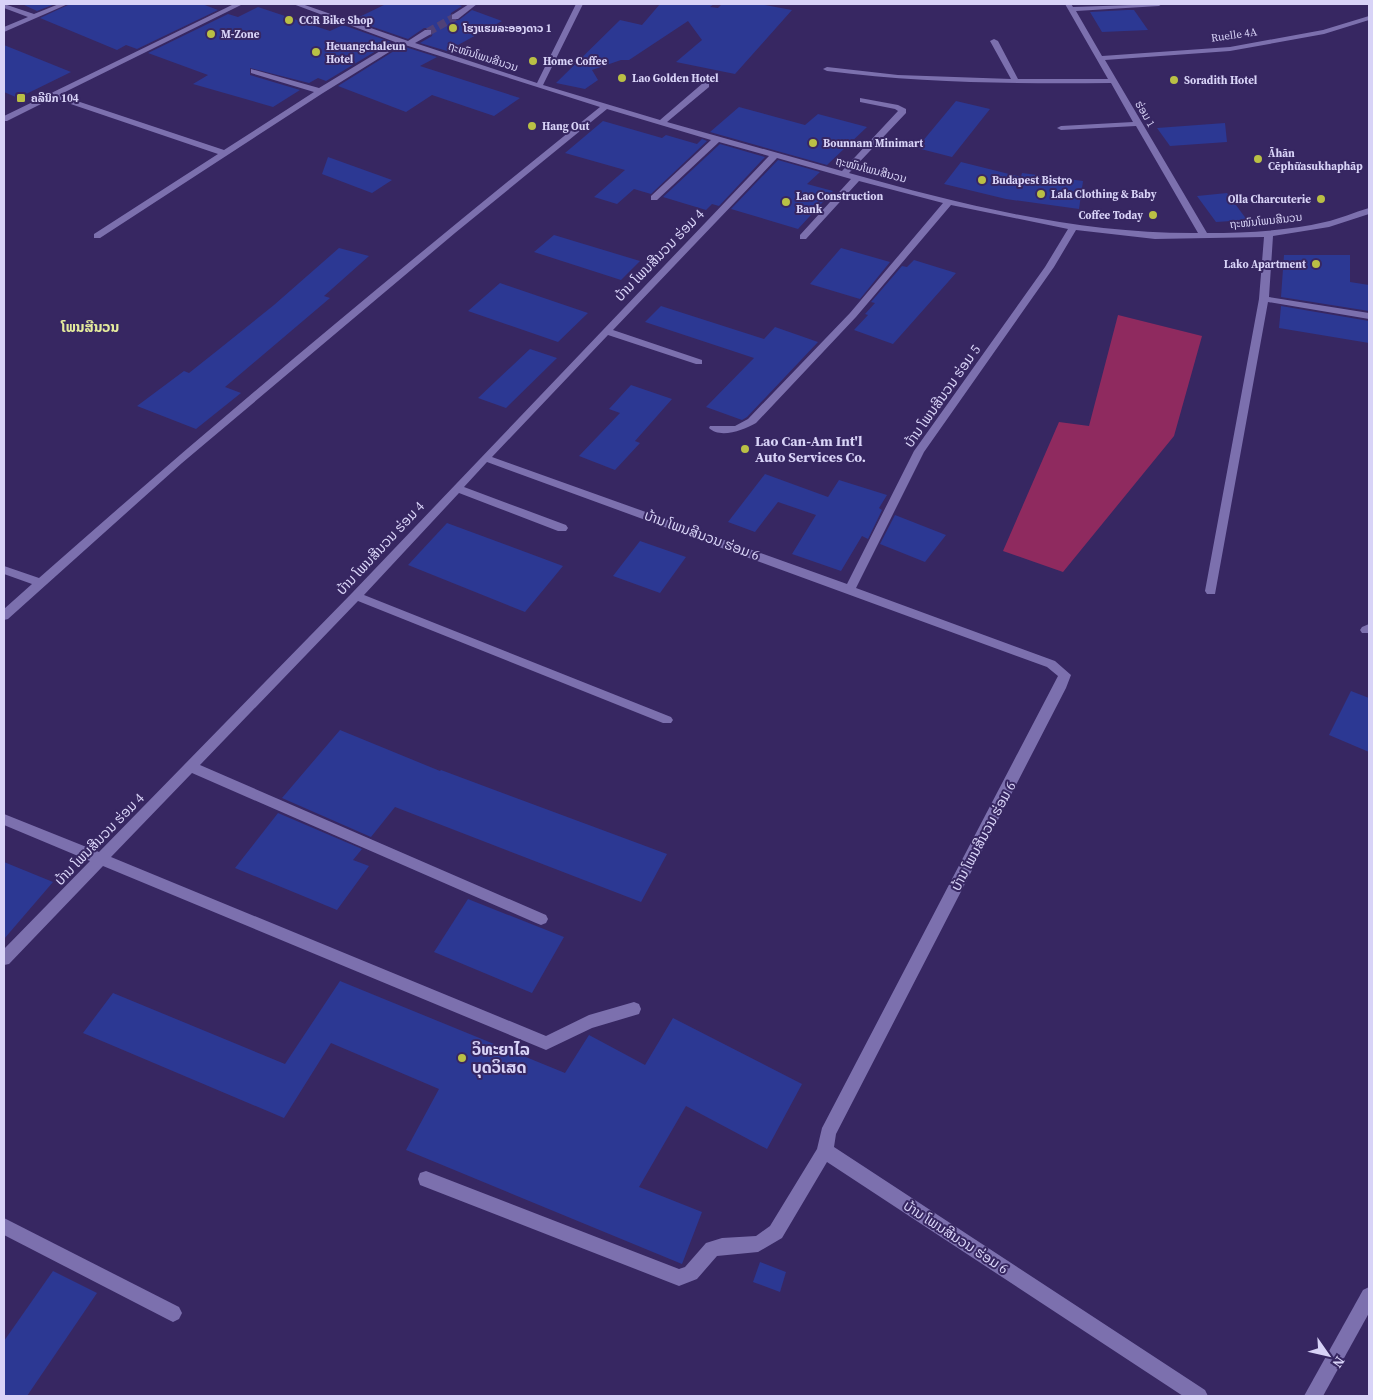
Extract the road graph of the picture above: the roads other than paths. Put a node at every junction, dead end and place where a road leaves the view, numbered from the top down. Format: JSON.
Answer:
{"nodes":[{"id":1,"x":64,"y":4,"type":"edge"},
{"id":2,"x":239,"y":4,"type":"edge"},
{"id":3,"x":296,"y":4,"type":"edge"},
{"id":4,"x":474,"y":4,"type":"edge"},
{"id":5,"x":580,"y":4,"type":"edge"},
{"id":6,"x":1159,"y":4,"type":"edge"},
{"id":7,"x":4,"y":6,"type":"edge"},
{"id":8,"x":1070,"y":6,"type":"edge"},
{"id":9,"x":34,"y":17,"type":"junction"},
{"id":10,"x":455,"y":17,"type":"tunnel mouth"},
{"id":11,"x":1369,"y":18,"type":"edge"},
{"id":12,"x":4,"y":30,"type":"edge"},
{"id":13,"x":428,"y":32,"type":"tunnel mouth"},
{"id":14,"x":994,"y":41,"type":"dead end"},
{"id":15,"x":404,"y":43,"type":"junction"},
{"id":16,"x":1099,"y":58,"type":"junction"},
{"id":17,"x":827,"y":68,"type":"dead end"},
{"id":18,"x":254,"y":71,"type":"dead end"},
{"id":19,"x":1112,"y":81,"type":"junction"},
{"id":20,"x":1016,"y":82,"type":"junction"},
{"id":21,"x":706,"y":85,"type":"dead end"},
{"id":22,"x":540,"y":86,"type":"junction"},
{"id":23,"x":320,"y":91,"type":"junction"},
{"id":24,"x":52,"y":95,"type":"junction"},
{"id":25,"x":862,"y":100,"type":"dead end"},
{"id":26,"x":604,"y":108,"type":"junction"},
{"id":27,"x":4,"y":119,"type":"edge"},
{"id":28,"x":661,"y":124,"type":"junction"},
{"id":29,"x":1137,"y":124,"type":"junction"},
{"id":30,"x":1061,"y":128,"type":"dead end"},
{"id":31,"x":717,"y":139,"type":"junction"},
{"id":32,"x":224,"y":153,"type":"junction"},
{"id":33,"x":775,"y":155,"type":"junction"},
{"id":34,"x":844,"y":174,"type":"junction"},
{"id":35,"x":857,"y":178,"type":"junction"},
{"id":36,"x":654,"y":198,"type":"dead end"},
{"id":37,"x":949,"y":202,"type":"junction"},
{"id":38,"x":1369,"y":211,"type":"edge"},
{"id":39,"x":1073,"y":228,"type":"junction"},
{"id":40,"x":1269,"y":234,"type":"junction"},
{"id":41,"x":97,"y":236,"type":"dead end"},
{"id":42,"x":1204,"y":236,"type":"junction"},
{"id":43,"x":803,"y":237,"type":"dead end"},
{"id":44,"x":1264,"y":299,"type":"junction"},
{"id":45,"x":1369,"y":316,"type":"edge"},
{"id":46,"x":606,"y":331,"type":"junction"},
{"id":47,"x":699,"y":362,"type":"dead end"},
{"id":48,"x":714,"y":428,"type":"dead end"},
{"id":49,"x":485,"y":458,"type":"junction"},
{"id":50,"x":457,"y":488,"type":"junction"},
{"id":51,"x":562,"y":528,"type":"dead end"},
{"id":52,"x":4,"y":570,"type":"edge"},
{"id":53,"x":42,"y":583,"type":"junction"},
{"id":54,"x":850,"y":589,"type":"junction"},
{"id":55,"x":1211,"y":591,"type":"dead end"},
{"id":56,"x":356,"y":596,"type":"junction"},
{"id":57,"x":4,"y":616,"type":"edge"},
{"id":58,"x":667,"y":720,"type":"dead end"},
{"id":59,"x":191,"y":767,"type":"junction"},
{"id":60,"x":4,"y":819,"type":"edge"},
{"id":61,"x":99,"y":859,"type":"junction"},
{"id":62,"x":541,"y":919,"type":"dead end"},
{"id":63,"x":4,"y":958,"type":"edge"},
{"id":64,"x":634,"y":1009,"type":"dead end"},
{"id":65,"x":825,"y":1151,"type":"junction"},
{"id":66,"x":426,"y":1180,"type":"dead end"},
{"id":67,"x":4,"y":1226,"type":"edge"},
{"id":68,"x":1369,"y":1296,"type":"edge"},
{"id":69,"x":174,"y":1313,"type":"dead end"},
{"id":70,"x":1199,"y":1396,"type":"edge"},
{"id":71,"x":1313,"y":1396,"type":"edge"}],
"edges":[{"from":1,"to":9,"type":"street"},
{"from":2,"to":24,"type":"street"},
{"from":3,"to":15,"type":"street","name":"ຖະໜົນໂພນສີນວນ"},
{"from":4,"to":10,"type":"street"},
{"from":5,"to":22,"type":"street"},
{"from":6,"to":8,"type":"street"},
{"from":7,"to":9,"type":"street"},
{"from":8,"to":16,"type":"street","name":"ຮ່ອມ 1"},
{"from":9,"to":12,"type":"street"},
{"from":11,"to":16,"type":"street","name":"Ruelle 4A"},
{"from":13,"to":15,"type":"street"},
{"from":14,"to":20,"type":"street"},
{"from":15,"to":22,"type":"street","name":"ຖະໜົນໂພນສີນວນ"},
{"from":15,"to":23,"type":"street"},
{"from":16,"to":19,"type":"street","name":"ຮ່ອມ 1"},
{"from":17,"to":20,"type":"street"},
{"from":18,"to":23,"type":"street"},
{"from":19,"to":20,"type":"street"},
{"from":19,"to":29,"type":"street","name":"ຮ່ອມ 1"},
{"from":21,"to":28,"type":"street"},
{"from":22,"to":26,"type":"street","name":"ຖະໜົນໂພນສີນວນ"},
{"from":23,"to":32,"type":"street"},
{"from":24,"to":27,"type":"street"},
{"from":24,"to":32,"type":"street"},
{"from":25,"to":34,"type":"street"},
{"from":26,"to":28,"type":"street","name":"ຖະໜົນໂພນສີນວນ"},
{"from":26,"to":53,"type":"street"},
{"from":28,"to":31,"type":"street","name":"ຖະໜົນໂພນສີນວນ"},
{"from":29,"to":30,"type":"street"},
{"from":29,"to":42,"type":"street","name":"ຮ່ອມ 1"},
{"from":31,"to":33,"type":"street","name":"ຖະໜົນໂພນສີນວນ"},
{"from":31,"to":36,"type":"street"},
{"from":32,"to":41,"type":"street"},
{"from":33,"to":34,"type":"street","name":"ຖະໜົນໂພນສີນວນ"},
{"from":33,"to":46,"type":"street","name":"ບ້ານ ໂພນສີນວນ ຮ່ອມ 4"},
{"from":34,"to":35,"type":"street","name":"ຖະໜົນໂພນສີນວນ"},
{"from":35,"to":37,"type":"street","name":"ຖະໜົນໂພນສີນວນ"},
{"from":35,"to":43,"type":"street"},
{"from":37,"to":39,"type":"street","name":"ຖະໜົນໂພນສີນວນ"},
{"from":37,"to":48,"type":"street"},
{"from":38,"to":40,"type":"street","name":"ຖະໜົນໂພນສີນວນ"},
{"from":39,"to":42,"type":"street","name":"ຖະໜົນໂພນສີນວນ"},
{"from":39,"to":54,"type":"street","name":"ບ້ານ ໂພນສີນວນ ຮ່ອມ 5"},
{"from":40,"to":42,"type":"street","name":"ຖະໜົນໂພນສີນວນ"},
{"from":40,"to":44,"type":"street"},
{"from":44,"to":45,"type":"street"},
{"from":44,"to":55,"type":"street"},
{"from":46,"to":47,"type":"street"},
{"from":46,"to":49,"type":"street","name":"ບ້ານ ໂພນສີນວນ ຮ່ອມ 4"},
{"from":49,"to":50,"type":"street","name":"ບ້ານ ໂພນສີນວນ ຮ່ອມ 4"},
{"from":49,"to":54,"type":"street","name":"ບ້ານ ໂພນສີນວນ ຮ່ອມ 6"},
{"from":50,"to":51,"type":"street"},
{"from":50,"to":56,"type":"street","name":"ບ້ານ ໂພນສີນວນ ຮ່ອມ 4"},
{"from":52,"to":53,"type":"street"},
{"from":53,"to":57,"type":"street"},
{"from":54,"to":65,"type":"street","name":"ບ້ານ ໂພນສີນວນ ຮ່ອມ 6"},
{"from":56,"to":58,"type":"street"},
{"from":56,"to":59,"type":"street","name":"ບ້ານ ໂພນສີນວນ ຮ່ອມ 4"},
{"from":59,"to":61,"type":"street","name":"ບ້ານ ໂພນສີນວນ ຮ່ອມ 4"},
{"from":59,"to":62,"type":"street"},
{"from":60,"to":61,"type":"street"},
{"from":61,"to":63,"type":"street","name":"ບ້ານ ໂພນສີນວນ ຮ່ອມ 4"},
{"from":61,"to":64,"type":"street"},
{"from":65,"to":66,"type":"street"},
{"from":65,"to":70,"type":"street","name":"ບ້ານ ໂພນສີນວນ ຮ່ອມ 6"},
{"from":67,"to":69,"type":"street"},
{"from":68,"to":71,"type":"street"}]}
